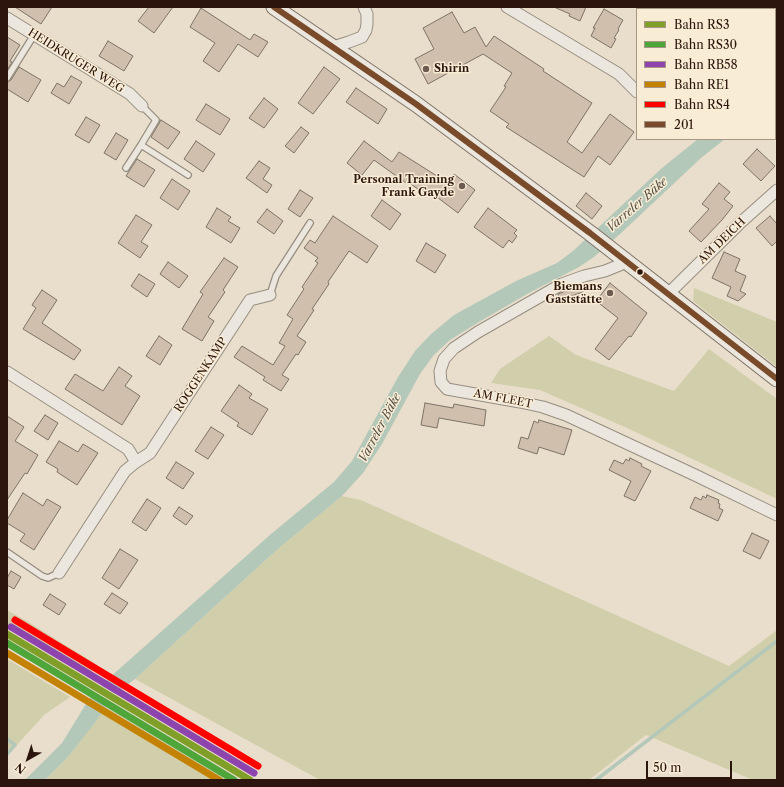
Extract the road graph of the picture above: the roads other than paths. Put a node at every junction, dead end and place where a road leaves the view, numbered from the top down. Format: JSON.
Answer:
{"nodes":[{"id":1,"x":274,"y":7,"type":"edge"},
{"id":2,"x":364,"y":7,"type":"edge"},
{"id":3,"x":507,"y":7,"type":"edge"},
{"id":4,"x":7,"y":18,"type":"edge"},
{"id":5,"x":34,"y":35,"type":"junction"},
{"id":6,"x":333,"y":47,"type":"junction"},
{"id":7,"x":7,"y":78,"type":"edge"},
{"id":8,"x":636,"y":91,"type":"edge"},
{"id":9,"x":142,"y":106,"type":"joint"},
{"id":10,"x":141,"y":144,"type":"junction"},
{"id":11,"x":126,"y":168,"type":"dead end"},
{"id":12,"x":188,"y":175,"type":"dead end"},
{"id":13,"x":777,"y":190,"type":"edge"},
{"id":14,"x":310,"y":223,"type":"dead end"},
{"id":15,"x":627,"y":262,"type":"junction"},
{"id":16,"x":668,"y":294,"type":"junction"},
{"id":17,"x":270,"y":295,"type":"joint"},
{"id":18,"x":7,"y":372,"type":"edge"},
{"id":19,"x":777,"y":379,"type":"edge"},
{"id":20,"x":136,"y":462,"type":"junction"},
{"id":21,"x":777,"y":515,"type":"edge"},
{"id":22,"x":7,"y":552,"type":"edge"},
{"id":23,"x":59,"y":573,"type":"joint"}],
"edges":[{"from":1,"to":6,"type":"main road"},
{"from":2,"to":6,"type":"street"},
{"from":3,"to":8,"type":"street"},
{"from":4,"to":5,"type":"street","name":"HEIDKRUGER WEG"},
{"from":5,"to":7,"type":"lane"},
{"from":5,"to":9,"type":"street","name":"HEIDKRUGER WEG"},
{"from":6,"to":15,"type":"main road"},
{"from":9,"to":10,"type":"lane"},
{"from":10,"to":11,"type":"lane"},
{"from":10,"to":12,"type":"lane"},
{"from":13,"to":16,"type":"street","name":"AM DEICH"},
{"from":14,"to":17,"type":"lane"},
{"from":15,"to":16,"type":"main road"},
{"from":15,"to":21,"type":"street","name":"AM FLEET"},
{"from":16,"to":19,"type":"main road"},
{"from":17,"to":20,"type":"street","name":"ROGGENKAMP"},
{"from":18,"to":20,"type":"street"},
{"from":20,"to":23,"type":"street","name":"ROGGENKAMP"},
{"from":22,"to":23,"type":"lane"}]}
